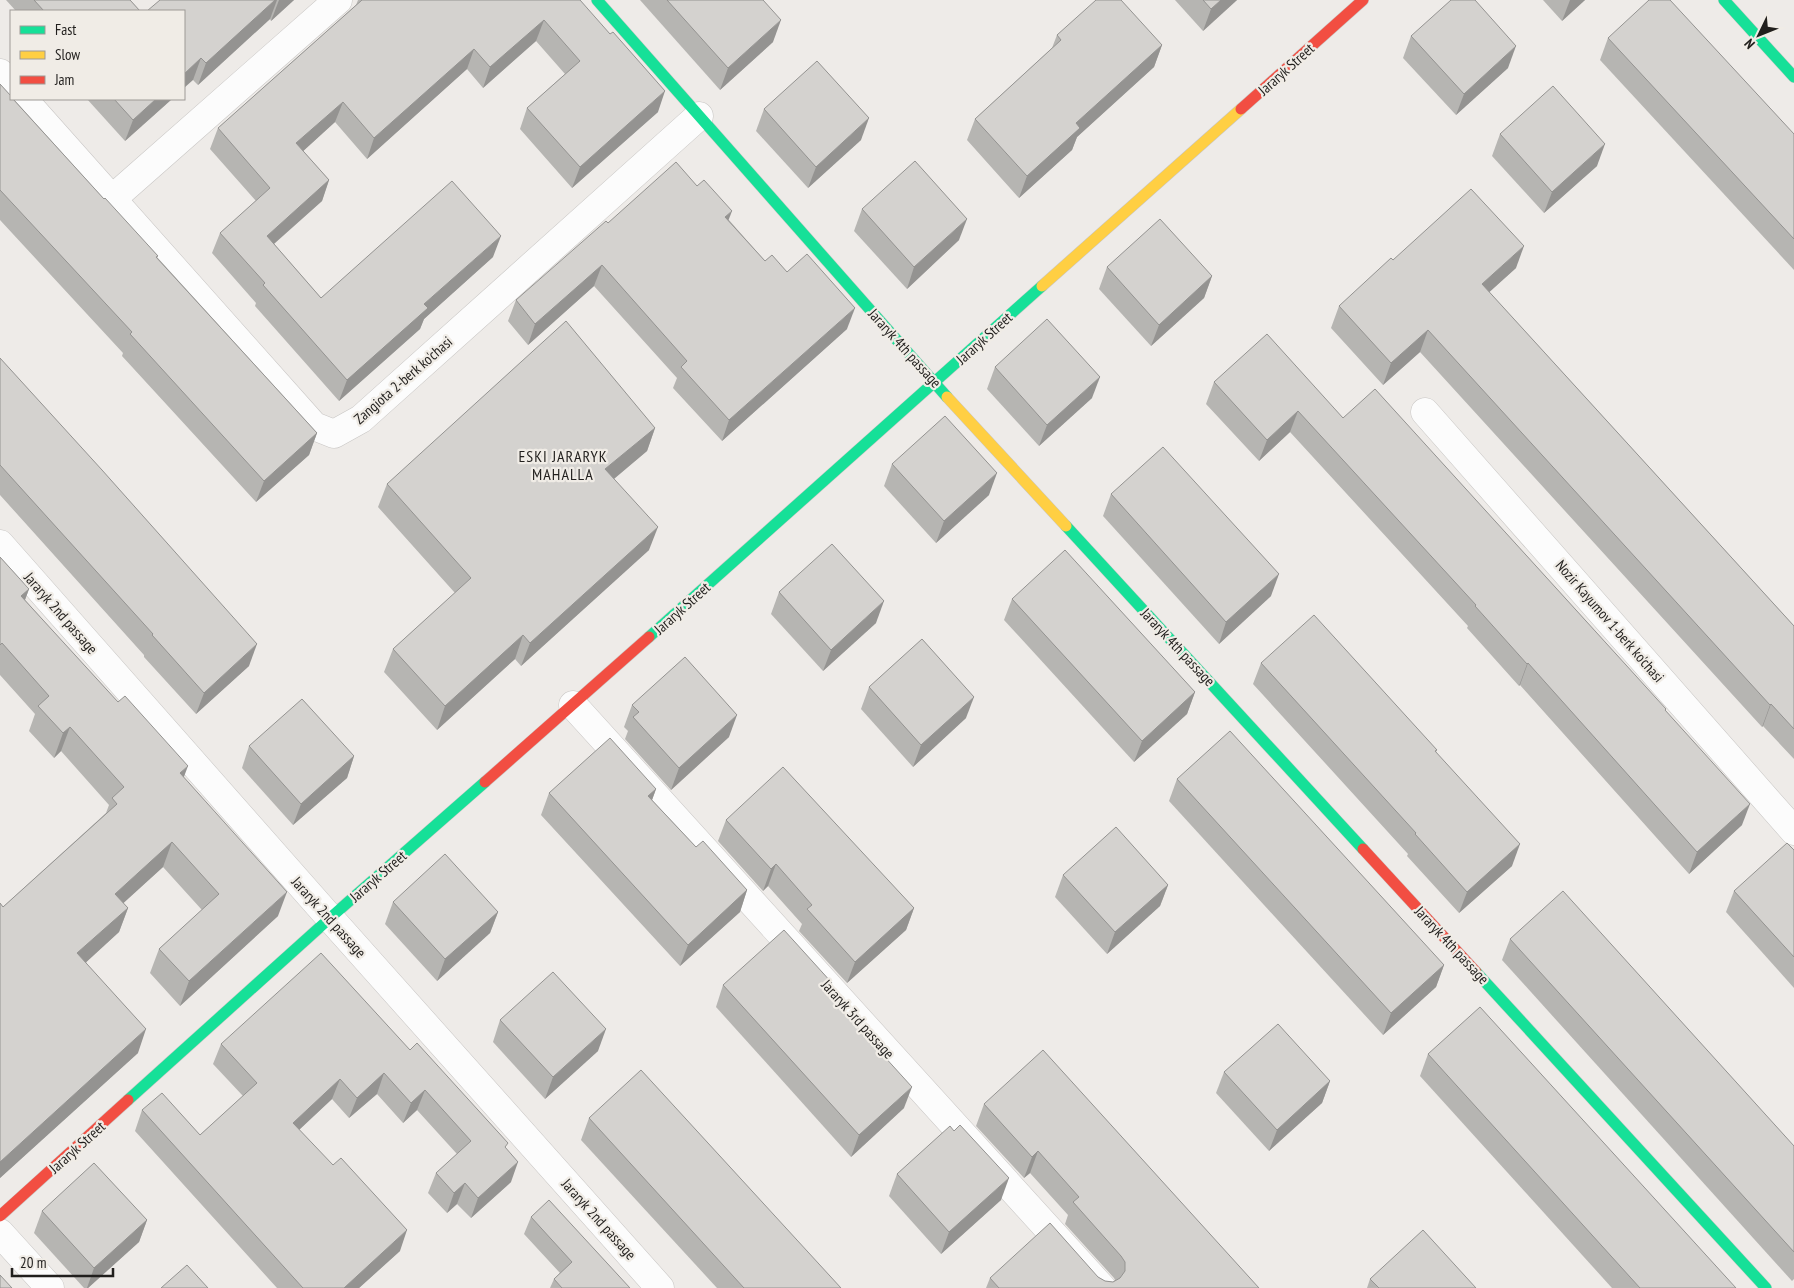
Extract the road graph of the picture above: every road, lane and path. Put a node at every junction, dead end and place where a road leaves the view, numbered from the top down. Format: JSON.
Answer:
{"nodes":[{"id":1,"x":338,"y":0,"type":"edge"},
{"id":2,"x":597,"y":0,"type":"edge"},
{"id":3,"x":1363,"y":0,"type":"edge"},
{"id":4,"x":1724,"y":0,"type":"edge"},
{"id":5,"x":0,"y":73,"type":"edge"},
{"id":6,"x":1794,"y":77,"type":"edge"},
{"id":7,"x":10,"y":85,"type":"edge"},
{"id":8,"x":24,"y":100,"type":"edge"},
{"id":9,"x":699,"y":116,"type":"junction"},
{"id":10,"x":112,"y":199,"type":"junction"},
{"id":11,"x":934,"y":382,"type":"junction"},
{"id":12,"x":1425,"y":412,"type":"dead end"},
{"id":13,"x":0,"y":544,"type":"edge"},
{"id":14,"x":573,"y":705,"type":"junction"},
{"id":15,"x":1794,"y":830,"type":"edge"},
{"id":16,"x":330,"y":918,"type":"junction"},
{"id":17,"x":0,"y":1216,"type":"edge"},
{"id":18,"x":0,"y":1233,"type":"edge"},
{"id":19,"x":50,"y":1288,"type":"edge"},
{"id":20,"x":660,"y":1288,"type":"edge"},
{"id":21,"x":1102,"y":1288,"type":"edge"},
{"id":22,"x":1766,"y":1288,"type":"edge"}],
"edges":[{"from":1,"to":10,"type":"street"},
{"from":2,"to":9,"type":"street","name":"Jararyk 4th passage"},
{"from":3,"to":11,"type":"street","name":"Jararyk Street"},
{"from":4,"to":6,"type":"street"},
{"from":5,"to":7,"type":"street"},
{"from":8,"to":10,"type":"street","name":"Zangiota 2-berk ko'chasi"},
{"from":9,"to":10,"type":"street","name":"Zangiota 2-berk ko'chasi"},
{"from":9,"to":11,"type":"street","name":"Jararyk 4th passage"},
{"from":11,"to":14,"type":"street","name":"Jararyk Street"},
{"from":11,"to":22,"type":"street","name":"Jararyk 4th passage"},
{"from":12,"to":15,"type":"street","name":"Nozir Kayumov 1-berk ko'chasi"},
{"from":13,"to":16,"type":"street","name":"Jararyk 2nd passage"},
{"from":14,"to":16,"type":"street","name":"Jararyk Street"},
{"from":14,"to":21,"type":"street","name":"Jararyk 3rd passage"},
{"from":16,"to":17,"type":"street","name":"Jararyk Street"},
{"from":16,"to":20,"type":"street","name":"Jararyk 2nd passage"},
{"from":18,"to":19,"type":"street"}]}
